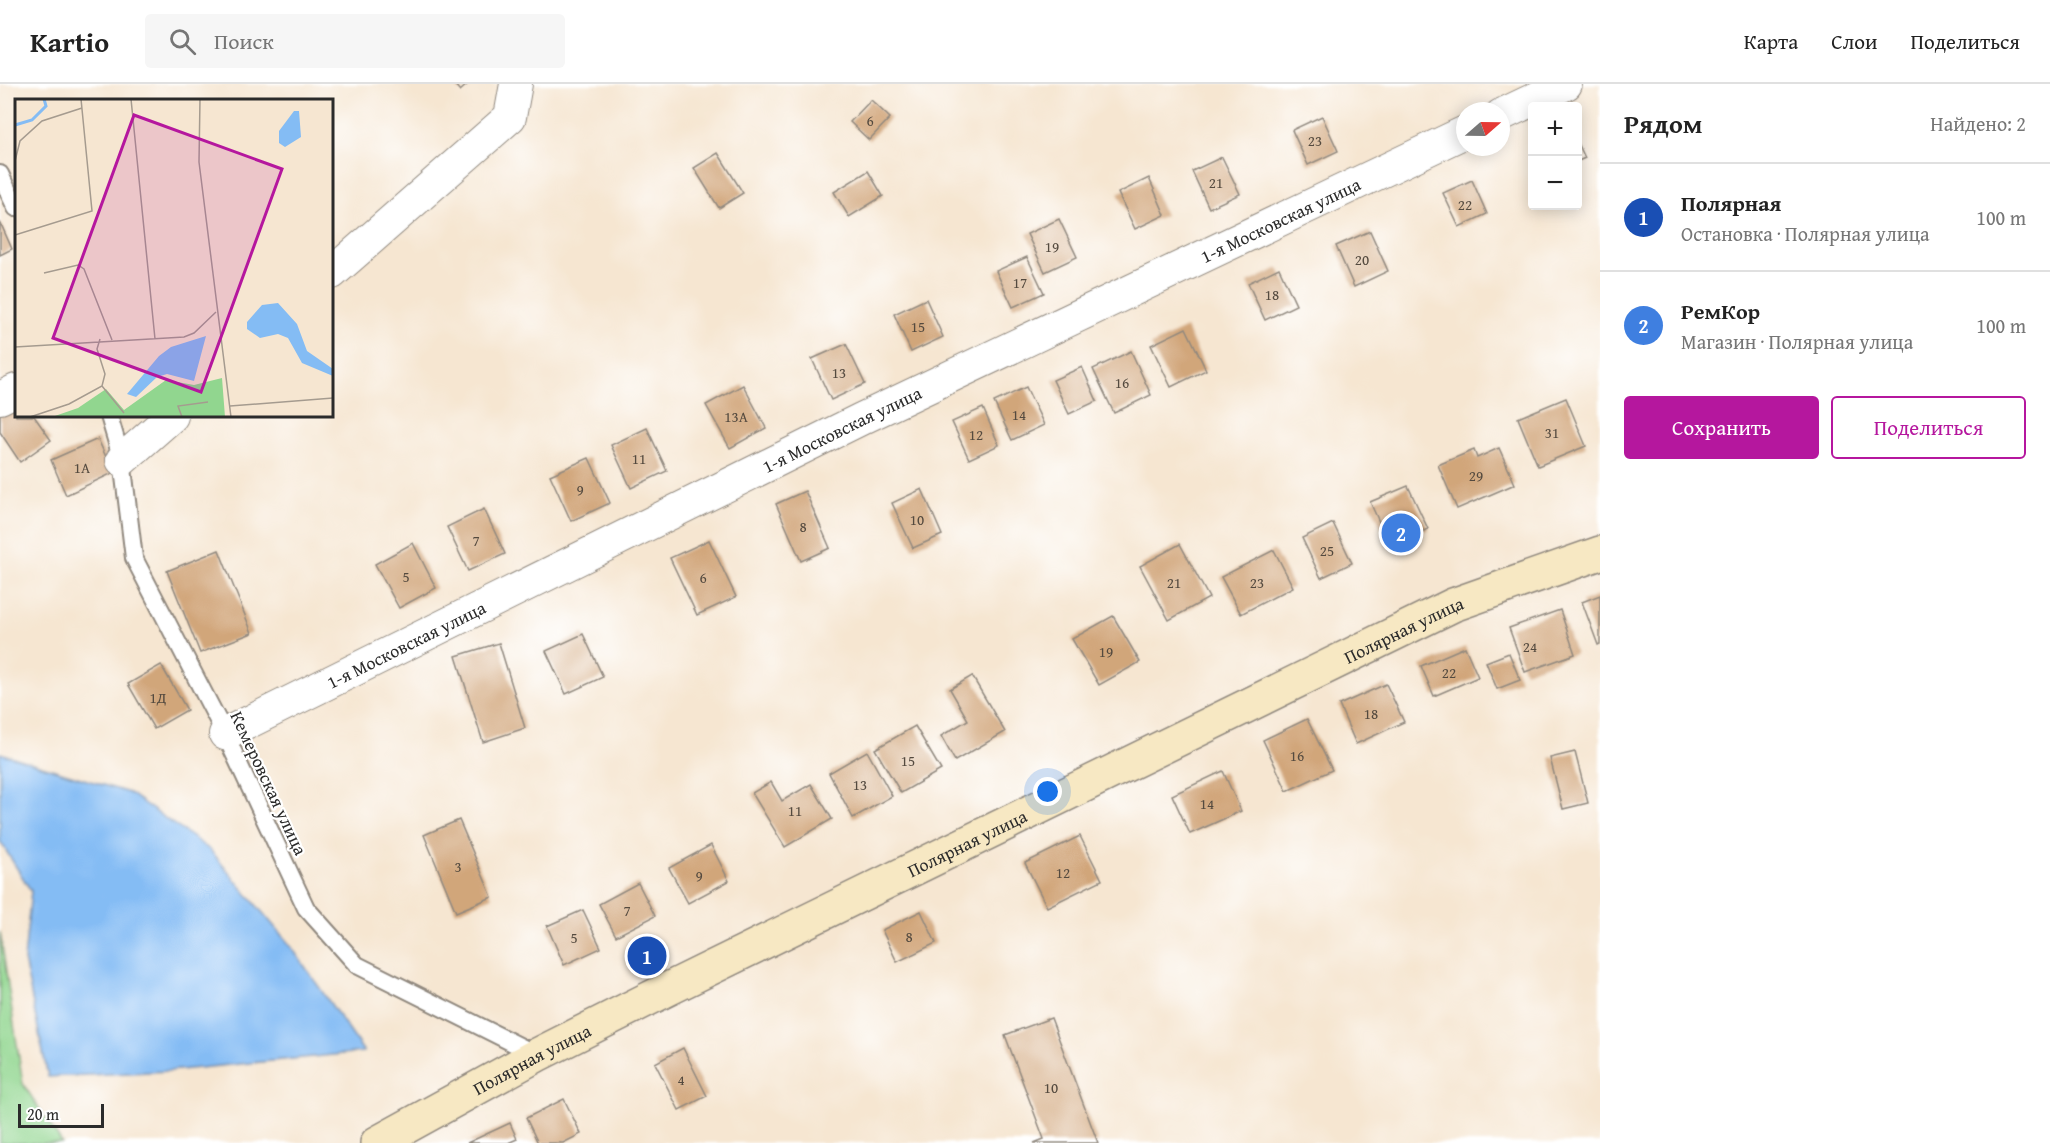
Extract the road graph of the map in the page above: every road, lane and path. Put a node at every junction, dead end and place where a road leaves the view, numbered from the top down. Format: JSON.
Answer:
{"nodes":[{"id":1,"x":516,"y":84,"type":"edge"},
{"id":2,"x":1566,"y":84,"type":"edge"},
{"id":3,"x":1510,"y":111,"type":"edge"},
{"id":4,"x":1456,"y":136,"type":"edge"},
{"id":5,"x":0,"y":174,"type":"edge"},
{"id":6,"x":15,"y":206,"type":"edge"},
{"id":7,"x":333,"y":272,"type":"edge"},
{"id":8,"x":15,"y":390,"type":"edge"},
{"id":9,"x":0,"y":398,"type":"edge"},
{"id":10,"x":109,"y":417,"type":"edge"},
{"id":11,"x":171,"y":417,"type":"edge"},
{"id":12,"x":122,"y":460,"type":"junction"},
{"id":13,"x":1600,"y":553,"type":"edge"},
{"id":14,"x":225,"y":734,"type":"junction"},
{"id":15,"x":537,"y":1055,"type":"junction"},
{"id":16,"x":377,"y":1143,"type":"edge"}],
"edges":[{"from":1,"to":7,"type":"street"},
{"from":2,"to":3,"type":"street"},
{"from":4,"to":14,"type":"street","name":"1-я Московская улица"},
{"from":5,"to":6,"type":"lane"},
{"from":8,"to":9,"type":"street"},
{"from":10,"to":12,"type":"lane","name":"Кемеровская улица"},
{"from":11,"to":12,"type":"street"},
{"from":12,"to":14,"type":"lane","name":"Кемеровская улица"},
{"from":13,"to":15,"type":"main road","name":"Полярная улица"},
{"from":14,"to":15,"type":"lane","name":"Кемеровская улица"},
{"from":15,"to":16,"type":"main road","name":"Полярная улица"}]}
